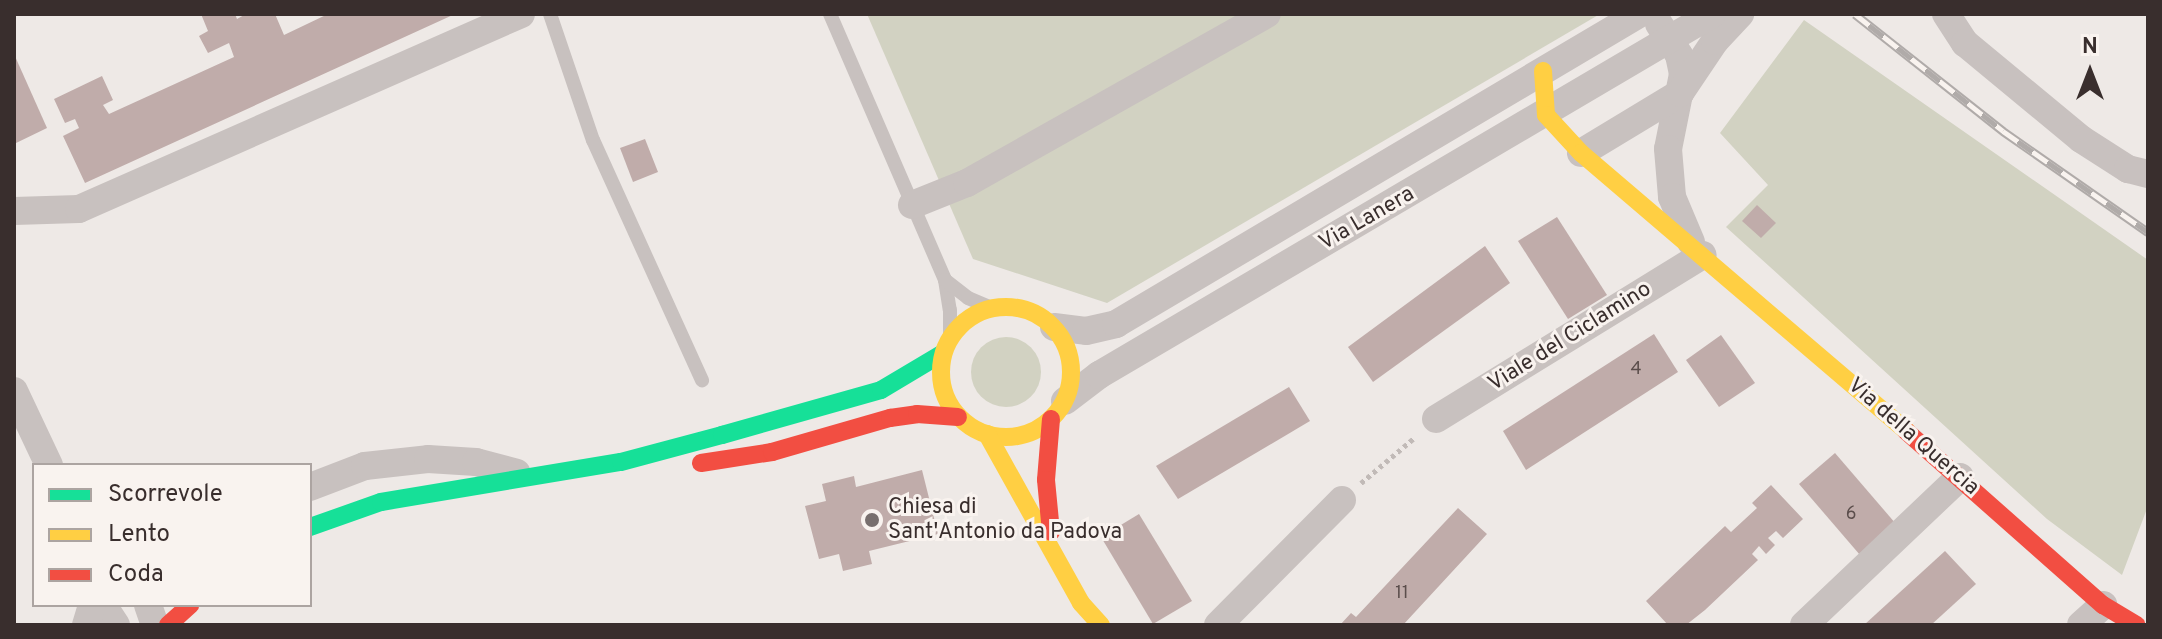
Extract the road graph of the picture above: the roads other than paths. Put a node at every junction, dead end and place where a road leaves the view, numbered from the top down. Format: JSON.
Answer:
{"nodes":[{"id":1,"x":521,"y":14,"type":"edge"},
{"id":2,"x":550,"y":14,"type":"edge"},
{"id":3,"x":830,"y":14,"type":"edge"},
{"id":4,"x":1267,"y":14,"type":"edge"},
{"id":5,"x":1642,"y":14,"type":"edge"},
{"id":6,"x":1712,"y":14,"type":"edge"},
{"id":7,"x":1740,"y":14,"type":"edge"},
{"id":8,"x":1946,"y":14,"type":"edge"},
{"id":9,"x":1671,"y":38,"type":"junction"},
{"id":10,"x":1543,"y":71,"type":"junction"},
{"id":11,"x":1680,"y":93,"type":"junction"},
{"id":12,"x":1546,"y":115,"type":"junction"},
{"id":13,"x":1581,"y":153,"type":"junction"},
{"id":14,"x":2141,"y":176,"type":"edge"},
{"id":15,"x":912,"y":205,"type":"junction"},
{"id":16,"x":14,"y":211,"type":"edge"},
{"id":17,"x":1698,"y":251,"type":"junction"},
{"id":18,"x":945,"y":280,"type":"junction"},
{"id":19,"x":991,"y":308,"type":"junction"},
{"id":20,"x":1054,"y":327,"type":"junction"},
{"id":21,"x":947,"y":345,"type":"junction"},
{"id":22,"x":702,"y":380,"type":"dead end"},
{"id":23,"x":14,"y":391,"type":"edge"},
{"id":24,"x":1058,"y":410,"type":"junction"},
{"id":25,"x":958,"y":417,"type":"junction"},
{"id":26,"x":1436,"y":419,"type":"road end"},
{"id":27,"x":987,"y":434,"type":"junction"},
{"id":28,"x":621,"y":462,"type":"junction"},
{"id":29,"x":48,"y":463,"type":"edge"},
{"id":30,"x":526,"y":475,"type":"junction"},
{"id":31,"x":1960,"y":477,"type":"junction"},
{"id":32,"x":312,"y":486,"type":"edge"},
{"id":33,"x":1342,"y":500,"type":"road end"},
{"id":34,"x":312,"y":526,"type":"edge"},
{"id":35,"x":1052,"y":544,"type":"junction"},
{"id":36,"x":2103,"y":605,"type":"junction"},
{"id":37,"x":104,"y":607,"type":"edge"},
{"id":38,"x":188,"y":607,"type":"edge"},
{"id":39,"x":116,"y":625,"type":"edge"},
{"id":40,"x":168,"y":625,"type":"edge"},
{"id":41,"x":1101,"y":625,"type":"edge"},
{"id":42,"x":1218,"y":625,"type":"edge"},
{"id":43,"x":1804,"y":625,"type":"edge"},
{"id":44,"x":2081,"y":625,"type":"edge"},
{"id":45,"x":2136,"y":625,"type":"edge"}],
"edges":[{"from":1,"to":16,"type":"street"},
{"from":2,"to":22,"type":"lane"},
{"from":3,"to":15,"type":"lane"},
{"from":4,"to":15,"type":"street"},
{"from":5,"to":9,"type":"street","name":"Via Lanera"},
{"from":5,"to":10,"type":"street","name":"Via Lanera"},
{"from":6,"to":9,"type":"street","name":"Via Lanera"},
{"from":7,"to":11,"type":"street"},
{"from":8,"to":14,"type":"street"},
{"from":9,"to":11,"type":"street"},
{"from":9,"to":12,"type":"street","name":"Via Lanera"},
{"from":10,"to":12,"type":"main road"},
{"from":10,"to":20,"type":"street","name":"Via Lanera"},
{"from":11,"to":13,"type":"street"},
{"from":11,"to":17,"type":"street","name":"Via della Quercia"},
{"from":12,"to":13,"type":"main road","name":"Via della Quercia"},
{"from":12,"to":24,"type":"street","name":"Via Lanera"},
{"from":13,"to":17,"type":"main road","name":"Via della Quercia"},
{"from":15,"to":18,"type":"lane"},
{"from":17,"to":26,"type":"street","name":"Viale del Ciclamino"},
{"from":17,"to":31,"type":"main road","name":"Via della Quercia"},
{"from":18,"to":19,"type":"lane"},
{"from":18,"to":21,"type":"lane"},
{"from":19,"to":20,"type":"main road"},
{"from":19,"to":21,"type":"main road"},
{"from":20,"to":24,"type":"main road"},
{"from":21,"to":25,"type":"main road"},
{"from":21,"to":28,"type":"main road"},
{"from":23,"to":29,"type":"street"},
{"from":24,"to":27,"type":"main road"},
{"from":24,"to":35,"type":"main road"},
{"from":25,"to":27,"type":"main road"},
{"from":25,"to":28,"type":"main road"},
{"from":27,"to":35,"type":"main road"},
{"from":28,"to":30,"type":"main road"},
{"from":30,"to":32,"type":"street"},
{"from":30,"to":34,"type":"main road"},
{"from":31,"to":36,"type":"main road","name":"Via della Quercia"},
{"from":31,"to":43,"type":"street"},
{"from":33,"to":42,"type":"street"},
{"from":35,"to":41,"type":"main road"},
{"from":36,"to":44,"type":"street"},
{"from":36,"to":45,"type":"main road","name":"Via della Quercia"},
{"from":37,"to":39,"type":"street"},
{"from":38,"to":40,"type":"main road"}]}
